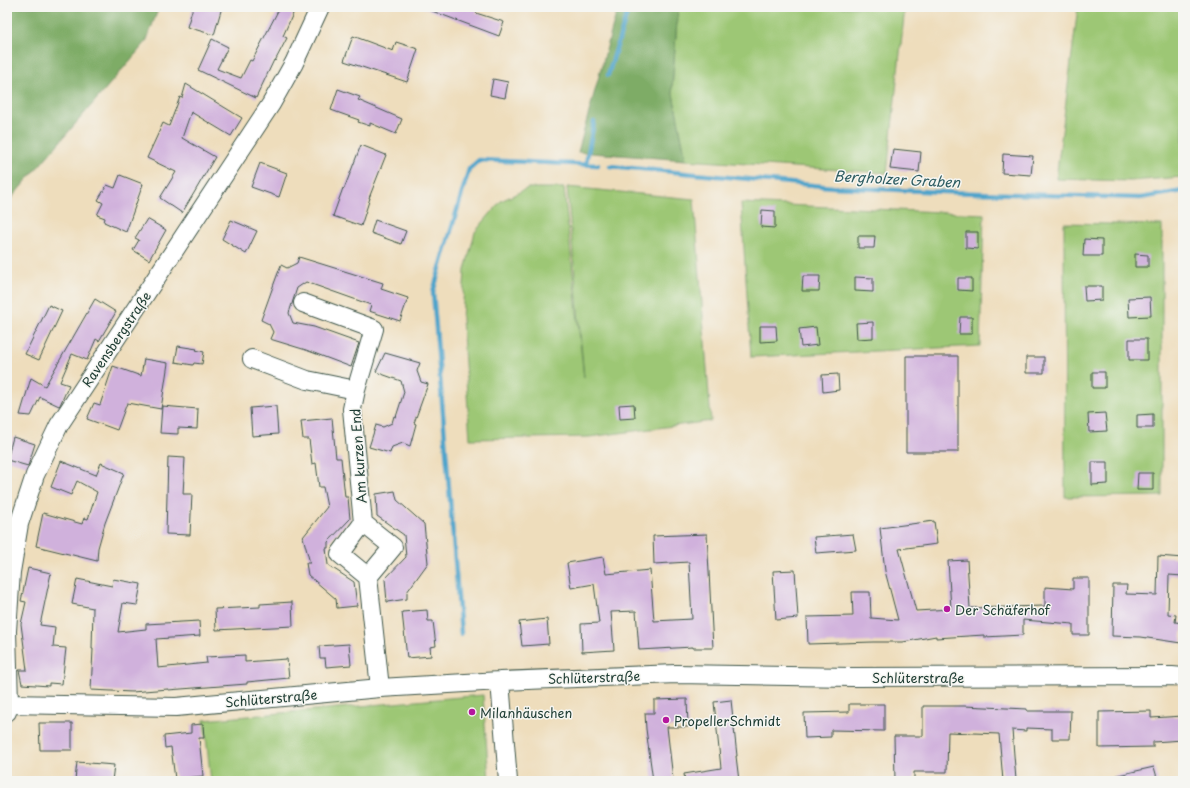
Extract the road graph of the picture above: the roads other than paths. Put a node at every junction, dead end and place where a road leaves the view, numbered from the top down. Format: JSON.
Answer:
{"nodes":[{"id":1,"x":320,"y":7,"type":"edge"},
{"id":2,"x":303,"y":303,"type":"dead end"},
{"id":3,"x":252,"y":359,"type":"dead end"},
{"id":4,"x":356,"y":390,"type":"junction"},
{"id":5,"x":363,"y":523,"type":"junction"},
{"id":6,"x":9,"y":572,"type":"edge"},
{"id":7,"x":368,"y":577,"type":"junction"},
{"id":8,"x":1183,"y":677,"type":"edge"},
{"id":9,"x":500,"y":680,"type":"junction"},
{"id":10,"x":380,"y":688,"type":"junction"},
{"id":11,"x":8,"y":706,"type":"edge"},
{"id":12,"x":508,"y":781,"type":"edge"}],
"edges":[{"from":1,"to":6,"type":"street","name":"Ravensbergstraße"},
{"from":2,"to":4,"type":"street","name":"Am kurzen End"},
{"from":3,"to":4,"type":"street","name":"Am kurzen End"},
{"from":4,"to":5,"type":"street","name":"Am kurzen End"},
{"from":5,"to":7,"type":"street","name":"Am kurzen End"},
{"from":5,"to":7,"type":"street","name":"Am kurzen End"},
{"from":6,"to":11,"type":"street","name":"Ravensbergstraße"},
{"from":7,"to":10,"type":"street"},
{"from":8,"to":9,"type":"street","name":"Schlüterstraße"},
{"from":9,"to":10,"type":"street","name":"Schlüterstraße"},
{"from":9,"to":12,"type":"street"},
{"from":10,"to":11,"type":"street","name":"Schlüterstraße"}]}
